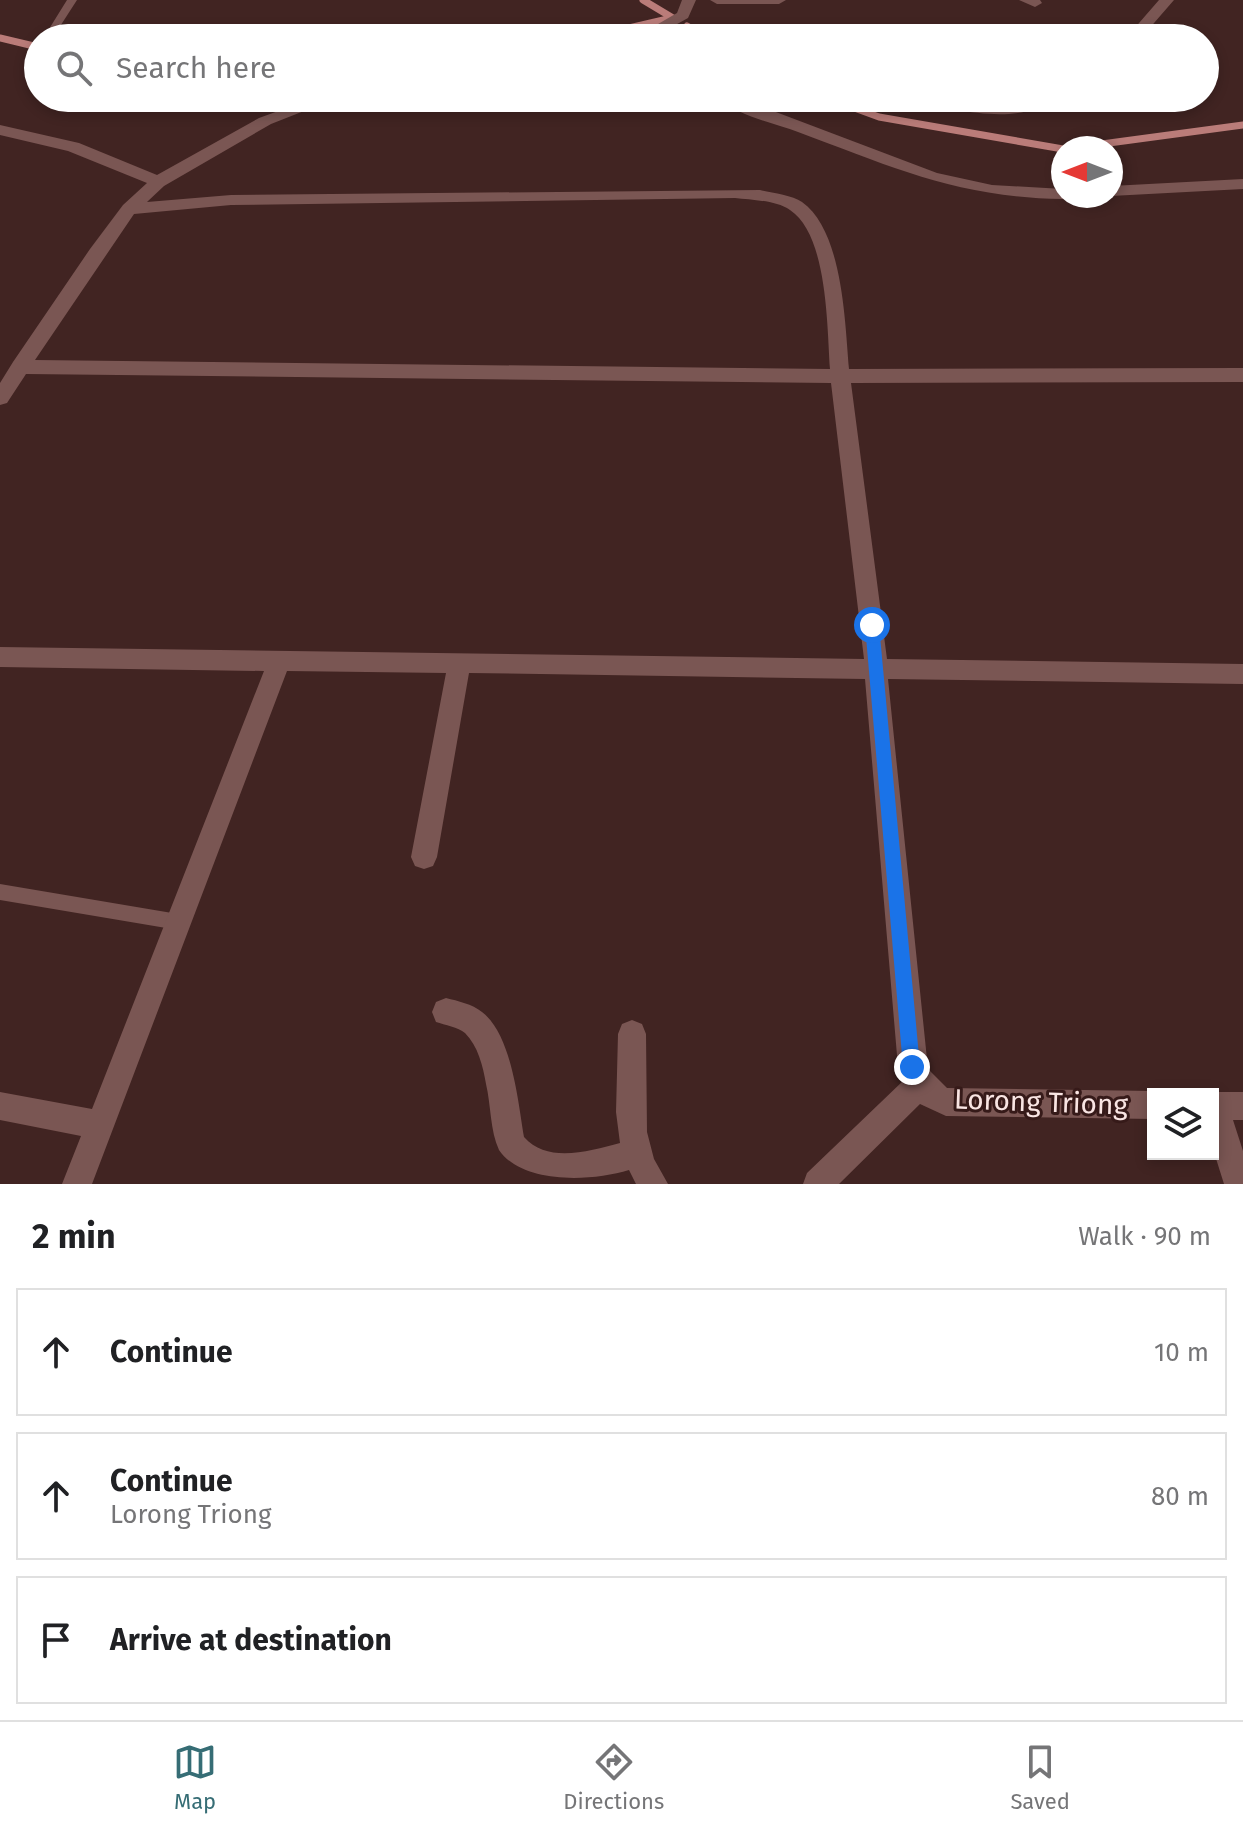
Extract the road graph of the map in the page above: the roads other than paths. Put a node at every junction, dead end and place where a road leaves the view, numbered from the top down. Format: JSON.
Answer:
{"nodes":[{"id":1,"x":72,"y":0,"type":"edge"},
{"id":2,"x":689,"y":0,"type":"edge"},
{"id":3,"x":717,"y":0,"type":"edge"},
{"id":4,"x":779,"y":0,"type":"edge"},
{"id":5,"x":1167,"y":0,"type":"edge"},
{"id":6,"x":57,"y":24,"type":"edge"},
{"id":7,"x":667,"y":24,"type":"edge"},
{"id":8,"x":1146,"y":24,"type":"edge"},
{"id":9,"x":290,"y":112,"type":"edge"},
{"id":10,"x":760,"y":112,"type":"edge"},
{"id":11,"x":0,"y":130,"type":"edge"},
{"id":12,"x":158,"y":182,"type":"junction"},
{"id":13,"x":1243,"y":184,"type":"edge"},
{"id":14,"x":1123,"y":190,"type":"edge"},
{"id":15,"x":1051,"y":194,"type":"edge"},
{"id":16,"x":129,"y":209,"type":"junction"},
{"id":17,"x":20,"y":367,"type":"junction"},
{"id":18,"x":1243,"y":375,"type":"edge"},
{"id":19,"x":841,"y":376,"type":"junction"},
{"id":20,"x":0,"y":398,"type":"edge"},
{"id":21,"x":0,"y":657,"type":"edge"},
{"id":22,"x":279,"y":661,"type":"junction"},
{"id":23,"x":459,"y":663,"type":"junction"},
{"id":24,"x":875,"y":670,"type":"junction"},
{"id":25,"x":1243,"y":674,"type":"edge"},
{"id":26,"x":424,"y":857,"type":"dead end"},
{"id":27,"x":0,"y":892,"type":"edge"},
{"id":28,"x":178,"y":922,"type":"junction"},
{"id":29,"x":446,"y":1012,"type":"dead end"},
{"id":30,"x":632,"y":1034,"type":"dead end"},
{"id":31,"x":920,"y":1084,"type":"junction"},
{"id":32,"x":1147,"y":1105,"type":"edge"},
{"id":33,"x":0,"y":1106,"type":"edge"},
{"id":34,"x":1223,"y":1106,"type":"edge"},
{"id":35,"x":100,"y":1125,"type":"junction"},
{"id":36,"x":637,"y":1153,"type":"junction"},
{"id":37,"x":77,"y":1184,"type":"edge"},
{"id":38,"x":653,"y":1184,"type":"edge"},
{"id":39,"x":818,"y":1184,"type":"edge"},
{"id":40,"x":1239,"y":1184,"type":"edge"}],
"edges":[{"from":1,"to":6,"type":"lane"},
{"from":2,"to":7,"type":"street"},
{"from":3,"to":4,"type":"street"},
{"from":5,"to":8,"type":"street"},
{"from":9,"to":12,"type":"street"},
{"from":10,"to":15,"type":"street"},
{"from":11,"to":12,"type":"street"},
{"from":12,"to":16,"type":"street"},
{"from":13,"to":14,"type":"street"},
{"from":16,"to":17,"type":"street"},
{"from":16,"to":19,"type":"street","name":"Lorong Triong"},
{"from":17,"to":19,"type":"street"},
{"from":17,"to":20,"type":"street"},
{"from":18,"to":19,"type":"street"},
{"from":19,"to":24,"type":"street","name":"Lorong Triong"},
{"from":21,"to":22,"type":"street"},
{"from":22,"to":23,"type":"street"},
{"from":22,"to":28,"type":"street"},
{"from":23,"to":24,"type":"street"},
{"from":23,"to":26,"type":"street"},
{"from":24,"to":25,"type":"street"},
{"from":24,"to":31,"type":"street","name":"Lorong Triong"},
{"from":27,"to":28,"type":"lane"},
{"from":28,"to":35,"type":"street"},
{"from":29,"to":36,"type":"street"},
{"from":30,"to":36,"type":"street"},
{"from":31,"to":32,"type":"street","name":"Lorong Triong"},
{"from":31,"to":39,"type":"street"},
{"from":33,"to":35,"type":"street"},
{"from":34,"to":40,"type":"street"},
{"from":35,"to":37,"type":"street"},
{"from":36,"to":38,"type":"street"}]}
